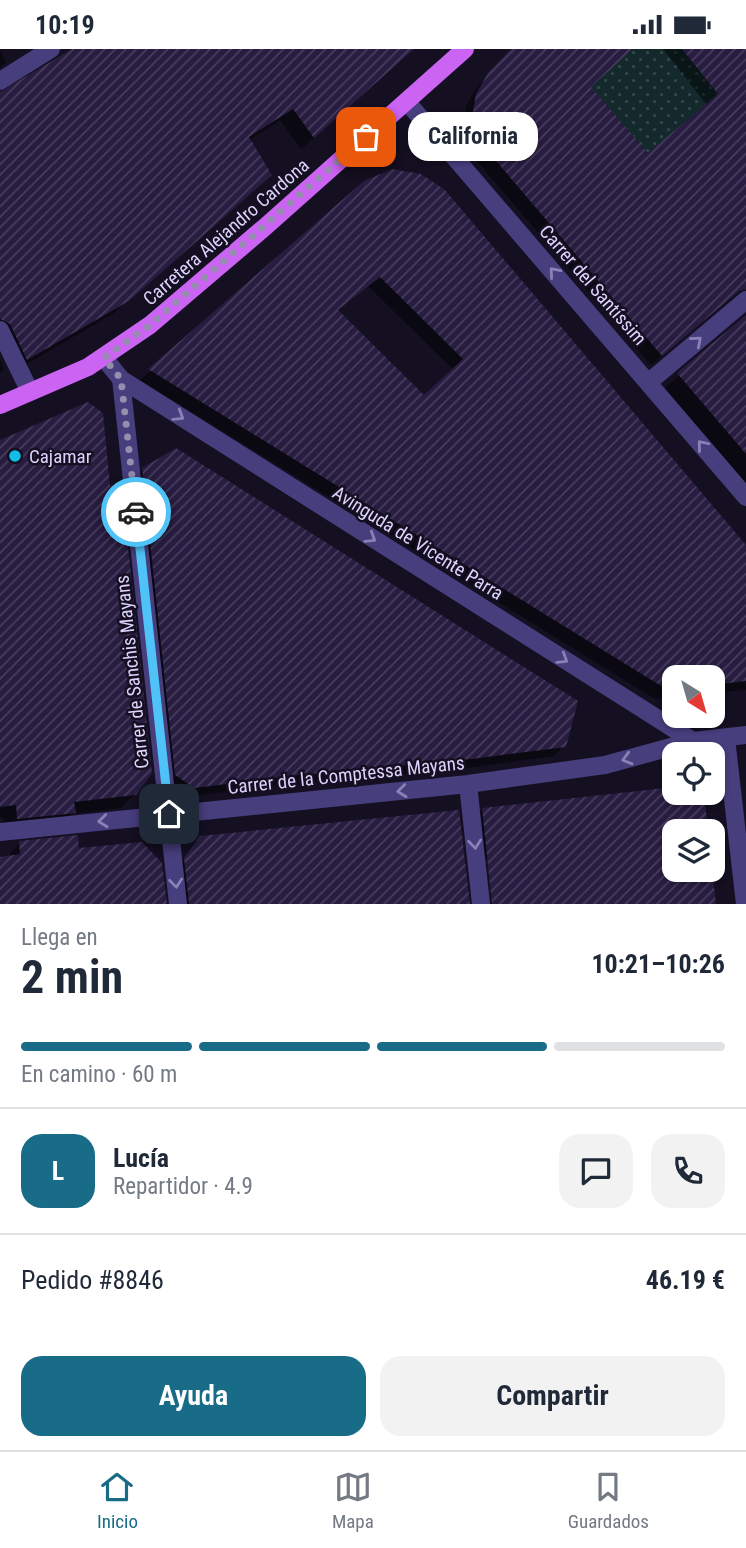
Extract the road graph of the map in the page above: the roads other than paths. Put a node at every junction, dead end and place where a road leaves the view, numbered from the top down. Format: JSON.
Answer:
{"nodes":[{"id":1,"x":51,"y":49,"type":"edge"},
{"id":2,"x":465,"y":49,"type":"edge"},
{"id":3,"x":0,"y":81,"type":"edge"},
{"id":4,"x":407,"y":101,"type":"junction"},
{"id":5,"x":746,"y":300,"type":"edge"},
{"id":6,"x":0,"y":330,"type":"edge"},
{"id":7,"x":104,"y":358,"type":"junction"},
{"id":8,"x":121,"y":379,"type":"junction"},
{"id":9,"x":649,"y":382,"type":"junction"},
{"id":10,"x":30,"y":393,"type":"junction"},
{"id":11,"x":0,"y":405,"type":"edge"},
{"id":12,"x":746,"y":498,"type":"edge"},
{"id":13,"x":746,"y":735,"type":"edge"},
{"id":14,"x":726,"y":738,"type":"junction"},
{"id":15,"x":693,"y":741,"type":"junction"},
{"id":16,"x":468,"y":785,"type":"junction"},
{"id":17,"x":169,"y":814,"type":"junction"},
{"id":18,"x":0,"y":832,"type":"edge"},
{"id":19,"x":178,"y":904,"type":"edge"},
{"id":20,"x":481,"y":904,"type":"edge"},
{"id":21,"x":745,"y":904,"type":"edge"}],
"edges":[{"from":1,"to":3,"type":"street"},
{"from":2,"to":4,"type":"main road","name":"Carretera Alejandro Cardona"},
{"from":4,"to":7,"type":"main road","name":"Carretera Alejandro Cardona"},
{"from":9,"to":4,"type":"street","name":"Carrer del Santíssim","one_way":true},
{"from":9,"to":5,"type":"street","one_way":true},
{"from":6,"to":10,"type":"street"},
{"from":7,"to":8,"type":"street"},
{"from":7,"to":10,"type":"main road","name":"Carretera Alejandro Cardona"},
{"from":8,"to":15,"type":"street","name":"Avinguda de Vicente Parra","one_way":true},
{"from":8,"to":17,"type":"street","name":"Carrer de Sanchis Mayans"},
{"from":12,"to":9,"type":"street","name":"Carrer del Santíssim","one_way":true},
{"from":10,"to":11,"type":"main road","name":"Carretera Alejandro Cardona"},
{"from":13,"to":14,"type":"street","name":"Carrer de la Comptessa Mayans"},
{"from":14,"to":15,"type":"street","name":"Carrer de la Comptessa Mayans"},
{"from":14,"to":21,"type":"street"},
{"from":15,"to":16,"type":"street","name":"Carrer de la Comptessa Mayans","one_way":true},
{"from":16,"to":17,"type":"street","name":"Carrer de la Comptessa Mayans","one_way":true},
{"from":16,"to":20,"type":"street","one_way":true},
{"from":17,"to":18,"type":"street","name":"Carrer de la Comptessa Mayans","one_way":true},
{"from":17,"to":19,"type":"street","name":"Carrer de Sanchis Mayans","one_way":true}]}
